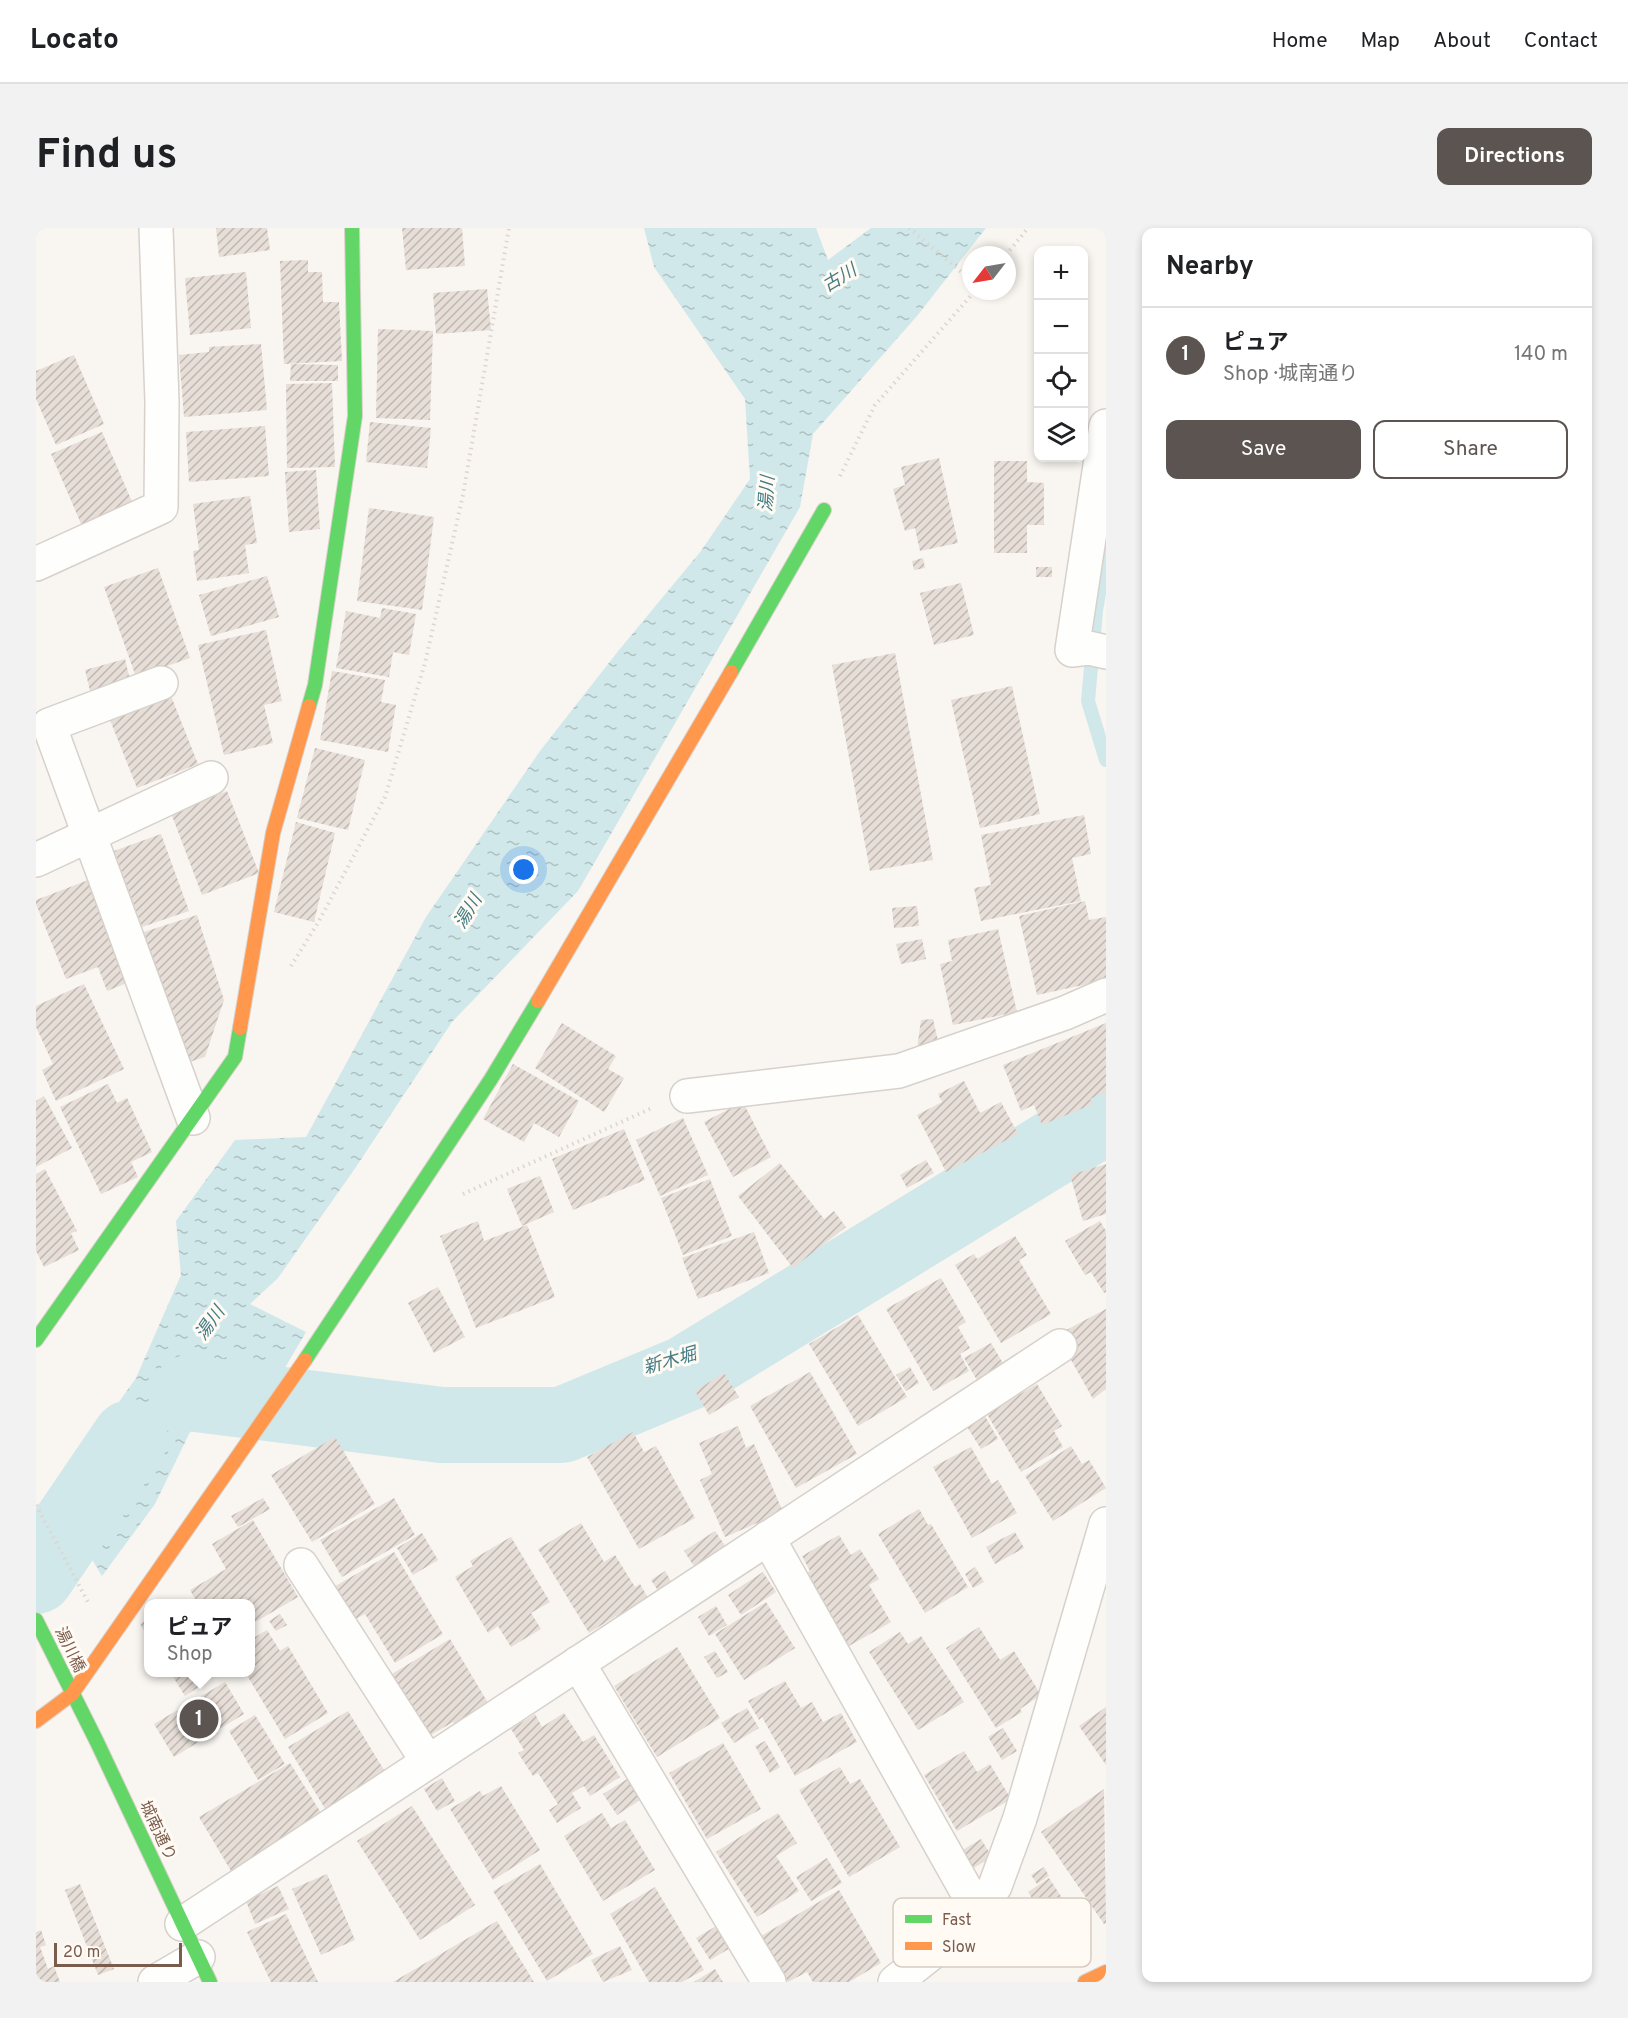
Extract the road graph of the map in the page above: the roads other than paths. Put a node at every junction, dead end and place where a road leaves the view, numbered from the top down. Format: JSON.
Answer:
{"nodes":[{"id":1,"x":156,"y":228,"type":"edge"},
{"id":2,"x":352,"y":228,"type":"edge"},
{"id":3,"x":1106,"y":426,"type":"edge"},
{"id":4,"x":824,"y":510,"type":"road end"},
{"id":5,"x":36,"y":564,"type":"edge"},
{"id":6,"x":1106,"y":652,"type":"edge"},
{"id":7,"x":161,"y":683,"type":"dead end"},
{"id":8,"x":211,"y":778,"type":"dead end"},
{"id":9,"x":89,"y":835,"type":"junction"},
{"id":10,"x":36,"y":860,"type":"edge"},
{"id":11,"x":1106,"y":995,"type":"edge"},
{"id":12,"x":687,"y":1096,"type":"road end"},
{"id":13,"x":193,"y":1118,"type":"junction"},
{"id":14,"x":36,"y":1340,"type":"edge"},
{"id":15,"x":1060,"y":1346,"type":"dead end"},
{"id":16,"x":1106,"y":1524,"type":"edge"},
{"id":17,"x":768,"y":1538,"type":"junction"},
{"id":18,"x":301,"y":1565,"type":"dead end"},
{"id":19,"x":36,"y":1620,"type":"edge"},
{"id":20,"x":578,"y":1663,"type":"junction"},
{"id":21,"x":72,"y":1694,"type":"junction"},
{"id":22,"x":36,"y":1720,"type":"edge"},
{"id":23,"x":429,"y":1762,"type":"junction"},
{"id":24,"x":971,"y":1898,"type":"edge"},
{"id":25,"x":988,"y":1898,"type":"edge"},
{"id":26,"x":182,"y":1924,"type":"junction"},
{"id":27,"x":913,"y":1967,"type":"edge"},
{"id":28,"x":204,"y":1970,"type":"edge"},
{"id":29,"x":1106,"y":1972,"type":"edge"},
{"id":30,"x":155,"y":1982,"type":"edge"},
{"id":31,"x":769,"y":1982,"type":"edge"},
{"id":32,"x":895,"y":1982,"type":"edge"},
{"id":33,"x":1085,"y":1982,"type":"edge"}],
"edges":[{"from":1,"to":5,"type":"street"},
{"from":2,"to":13,"type":"street"},
{"from":3,"to":6,"type":"street"},
{"from":4,"to":21,"type":"street"},
{"from":7,"to":9,"type":"street"},
{"from":8,"to":9,"type":"street"},
{"from":9,"to":10,"type":"street"},
{"from":9,"to":13,"type":"street"},
{"from":11,"to":12,"type":"street"},
{"from":13,"to":14,"type":"street"},
{"from":15,"to":17,"type":"street"},
{"from":16,"to":25,"type":"street"},
{"from":17,"to":20,"type":"street"},
{"from":17,"to":24,"type":"street"},
{"from":18,"to":23,"type":"street"},
{"from":19,"to":21,"type":"street","name":"湯川橋"},
{"from":20,"to":23,"type":"street"},
{"from":20,"to":31,"type":"street"},
{"from":21,"to":22,"type":"street"},
{"from":21,"to":26,"type":"street","name":"城南通り"},
{"from":23,"to":26,"type":"street"},
{"from":26,"to":28,"type":"street","name":"城南通り"},
{"from":27,"to":32,"type":"street"},
{"from":28,"to":30,"type":"street"},
{"from":29,"to":33,"type":"street"}]}
